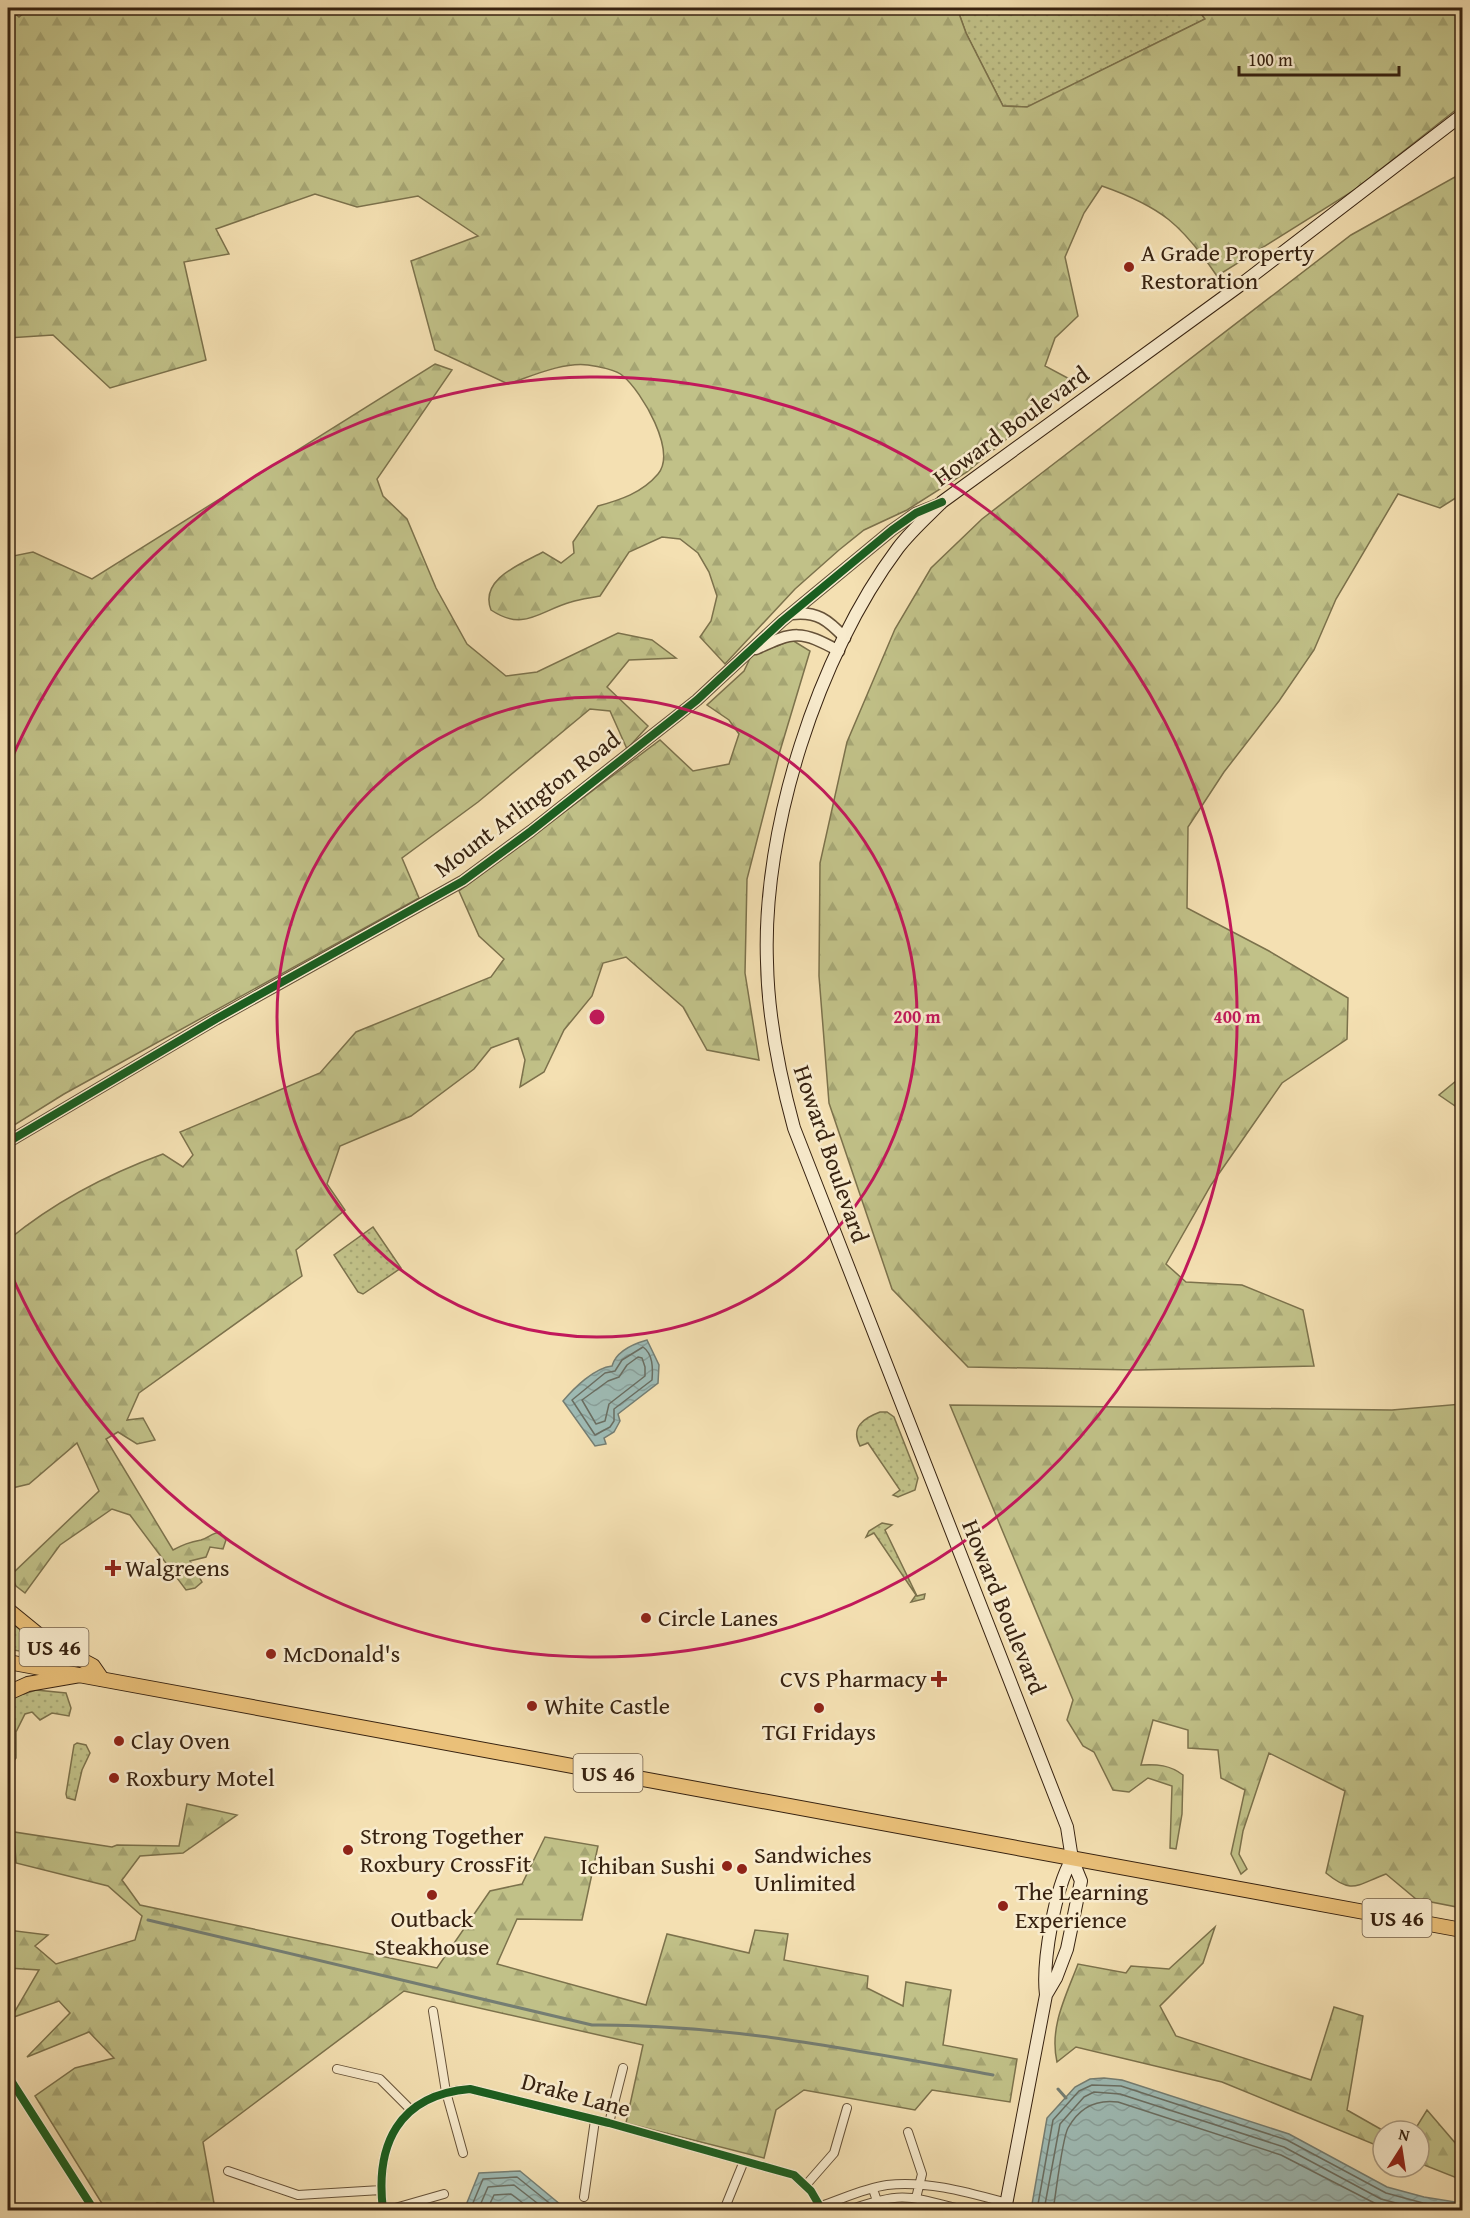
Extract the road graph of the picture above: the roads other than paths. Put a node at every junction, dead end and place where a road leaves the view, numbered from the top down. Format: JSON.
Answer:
{"nodes":[{"id":1,"x":1462,"y":115,"type":"edge"},
{"id":2,"x":942,"y":502,"type":"junction"},
{"id":3,"x":790,"y":614,"type":"junction"},
{"id":4,"x":845,"y":638,"type":"junction"},
{"id":5,"x":838,"y":651,"type":"junction"},
{"id":6,"x":750,"y":652,"type":"junction"},
{"id":7,"x":8,"y":1142,"type":"edge"},
{"id":8,"x":8,"y":1610,"type":"edge"},
{"id":9,"x":8,"y":1662,"type":"edge"},
{"id":10,"x":80,"y":1675,"type":"junction"},
{"id":11,"x":102,"y":1679,"type":"junction"},
{"id":12,"x":8,"y":1693,"type":"edge"},
{"id":13,"x":1072,"y":1859,"type":"junction"},
{"id":14,"x":1462,"y":1930,"type":"edge"},
{"id":15,"x":1046,"y":1995,"type":"junction"},
{"id":16,"x":433,"y":2011,"type":"dead end"},
{"id":17,"x":337,"y":2068,"type":"dead end"},
{"id":18,"x":623,"y":2068,"type":"dead end"},
{"id":19,"x":8,"y":2076,"type":"edge"},
{"id":20,"x":446,"y":2092,"type":"junction"},
{"id":21,"x":846,"y":2108,"type":"dead end"},
{"id":22,"x":411,"y":2110,"type":"junction"},
{"id":23,"x":595,"y":2120,"type":"junction"},
{"id":24,"x":609,"y":2123,"type":"junction"},
{"id":25,"x":908,"y":2132,"type":"dead end"},
{"id":26,"x":464,"y":2153,"type":"dead end"},
{"id":27,"x":744,"y":2161,"type":"junction"},
{"id":28,"x":228,"y":2171,"type":"dead end"},
{"id":29,"x":806,"y":2185,"type":"junction"},
{"id":30,"x":920,"y":2185,"type":"junction"},
{"id":31,"x":873,"y":2189,"type":"junction"},
{"id":32,"x":381,"y":2190,"type":"junction"},
{"id":33,"x":444,"y":2194,"type":"dead end"},
{"id":34,"x":585,"y":2197,"type":"dead end"},
{"id":35,"x":916,"y":2198,"type":"junction"},
{"id":36,"x":876,"y":2201,"type":"junction"},
{"id":37,"x":1006,"y":2207,"type":"edge"},
{"id":38,"x":821,"y":2208,"type":"edge"},
{"id":39,"x":94,"y":2211,"type":"edge"},
{"id":40,"x":383,"y":2211,"type":"edge"},
{"id":41,"x":388,"y":2211,"type":"edge"},
{"id":42,"x":724,"y":2211,"type":"edge"},
{"id":43,"x":849,"y":2211,"type":"edge"},
{"id":44,"x":880,"y":2211,"type":"edge"},
{"id":45,"x":963,"y":2211,"type":"edge"}],
"edges":[{"from":1,"to":2,"type":"main road","name":"Howard Boulevard"},
{"from":2,"to":3,"type":"street","name":"Mount Arlington Road"},
{"from":2,"to":4,"type":"main road","name":"Howard Boulevard"},
{"from":3,"to":4,"type":"street"},
{"from":3,"to":6,"type":"street","name":"Mount Arlington Road"},
{"from":4,"to":5,"type":"main road","name":"Howard Boulevard"},
{"from":5,"to":6,"type":"street","name":"Mount Arlington Road"},
{"from":5,"to":13,"type":"main road","name":"Howard Boulevard"},
{"from":6,"to":7,"type":"street","name":"Mount Arlington Road"},
{"from":8,"to":11,"type":"main road","number":"US 46"},
{"from":9,"to":10,"type":"main road","number":"US 46"},
{"from":10,"to":11,"type":"main road","number":"US 46"},
{"from":10,"to":12,"type":"main road"},
{"from":11,"to":13,"type":"main road","number":"US 46"},
{"from":13,"to":14,"type":"main road","number":"US 46"},
{"from":13,"to":15,"type":"main road"},
{"from":13,"to":15,"type":"main road","name":"Howard Boulevard"},
{"from":15,"to":37,"type":"main road"},
{"from":16,"to":20,"type":"street"},
{"from":17,"to":22,"type":"street"},
{"from":18,"to":24,"type":"street"},
{"from":19,"to":39,"type":"street"},
{"from":20,"to":22,"type":"street","name":"Drake Lane"},
{"from":20,"to":23,"type":"street","name":"Drake Lane"},
{"from":20,"to":26,"type":"street"},
{"from":21,"to":29,"type":"street"},
{"from":22,"to":32,"type":"street","name":"Drake Lane"},
{"from":23,"to":24,"type":"street","name":"Drake Lane"},
{"from":23,"to":34,"type":"street"},
{"from":24,"to":27,"type":"street","name":"Drake Lane"},
{"from":25,"to":30,"type":"street"},
{"from":27,"to":29,"type":"street","name":"Drake Lane"},
{"from":27,"to":42,"type":"street"},
{"from":28,"to":32,"type":"street"},
{"from":29,"to":38,"type":"street","name":"Drake Lane"},
{"from":30,"to":31,"type":"street","name":"Drake Lane"},
{"from":30,"to":35,"type":"street"},
{"from":30,"to":37,"type":"street","name":"Drake Lane"},
{"from":31,"to":36,"type":"street"},
{"from":31,"to":38,"type":"street","name":"Drake Lane"},
{"from":32,"to":40,"type":"street","name":"Drake Lane"},
{"from":33,"to":41,"type":"street"},
{"from":35,"to":36,"type":"street"},
{"from":35,"to":45,"type":"street"},
{"from":36,"to":43,"type":"street"},
{"from":36,"to":44,"type":"street"}]}
